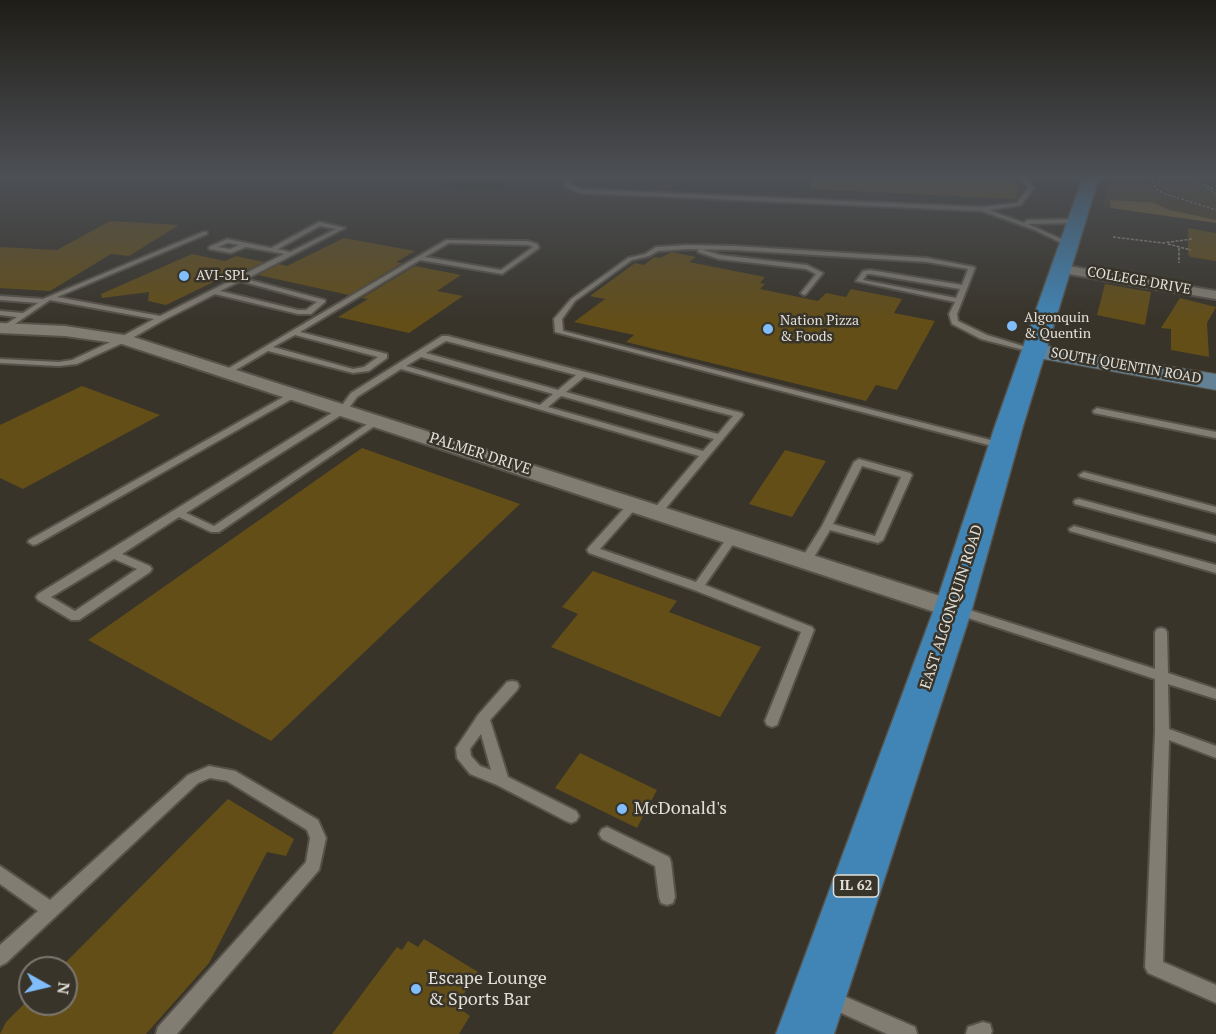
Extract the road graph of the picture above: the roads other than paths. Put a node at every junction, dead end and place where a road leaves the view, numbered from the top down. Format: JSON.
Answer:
{"nodes":[{"id":1,"x":317,"y":225,"type":"edge"},
{"id":2,"x":326,"y":225,"type":"edge"},
{"id":3,"x":1022,"y":225,"type":"edge"},
{"id":4,"x":1076,"y":225,"type":"edge"},
{"id":5,"x":205,"y":232,"type":"dead end"},
{"id":6,"x":244,"y":244,"type":"dead end"},
{"id":7,"x":1070,"y":245,"type":"junction"},
{"id":8,"x":688,"y":247,"type":"junction"},
{"id":9,"x":272,"y":250,"type":"junction"},
{"id":10,"x":291,"y":254,"type":"junction"},
{"id":11,"x":420,"y":258,"type":"junction"},
{"id":12,"x":1062,"y":269,"type":"junction"},
{"id":13,"x":239,"y":279,"type":"junction"},
{"id":14,"x":963,"y":287,"type":"junction"},
{"id":15,"x":214,"y":292,"type":"junction"},
{"id":16,"x":804,"y":293,"type":"dead end"},
{"id":17,"x":1216,"y":294,"type":"edge"},
{"id":18,"x":0,"y":298,"type":"edge"},
{"id":19,"x":47,"y":300,"type":"junction"},
{"id":20,"x":957,"y":300,"type":"junction"},
{"id":21,"x":23,"y":315,"type":"junction"},
{"id":22,"x":161,"y":318,"type":"junction"},
{"id":23,"x":2,"y":323,"type":"edge"},
{"id":24,"x":293,"y":332,"type":"junction"},
{"id":25,"x":124,"y":339,"type":"junction"},
{"id":26,"x":266,"y":348,"type":"junction"},
{"id":27,"x":1035,"y":351,"type":"junction"},
{"id":28,"x":420,"y":354,"type":"junction"},
{"id":29,"x":0,"y":361,"type":"edge"},
{"id":30,"x":402,"y":367,"type":"junction"},
{"id":31,"x":226,"y":372,"type":"junction"},
{"id":32,"x":582,"y":374,"type":"junction"},
{"id":33,"x":1216,"y":382,"type":"edge"},
{"id":34,"x":560,"y":393,"type":"junction"},
{"id":35,"x":294,"y":394,"type":"junction"},
{"id":36,"x":542,"y":408,"type":"junction"},
{"id":37,"x":343,"y":410,"type":"junction"},
{"id":38,"x":1096,"y":411,"type":"dead end"},
{"id":39,"x":378,"y":421,"type":"junction"},
{"id":40,"x":1216,"y":435,"type":"edge"},
{"id":41,"x":720,"y":438,"type":"junction"},
{"id":42,"x":1003,"y":446,"type":"junction"},
{"id":43,"x":705,"y":455,"type":"junction"},
{"id":44,"x":1084,"y":475,"type":"dead end"},
{"id":45,"x":1079,"y":502,"type":"dead end"},
{"id":46,"x":633,"y":505,"type":"junction"},
{"id":47,"x":1216,"y":510,"type":"edge"},
{"id":48,"x":657,"y":512,"type":"junction"},
{"id":49,"x":178,"y":513,"type":"junction"},
{"id":50,"x":827,"y":526,"type":"junction"},
{"id":51,"x":1074,"y":529,"type":"dead end"},
{"id":52,"x":733,"y":537,"type":"junction"},
{"id":53,"x":1216,"y":539,"type":"edge"},
{"id":54,"x":33,"y":542,"type":"dead end"},
{"id":55,"x":113,"y":554,"type":"junction"},
{"id":56,"x":806,"y":561,"type":"junction"},
{"id":57,"x":1216,"y":569,"type":"edge"},
{"id":58,"x":698,"y":587,"type":"junction"},
{"id":59,"x":953,"y":609,"type":"junction"},
{"id":60,"x":1161,"y":632,"type":"dead end"},
{"id":61,"x":1161,"y":676,"type":"junction"},
{"id":62,"x":512,"y":686,"type":"dead end"},
{"id":63,"x":1216,"y":694,"type":"edge"},
{"id":64,"x":483,"y":719,"type":"junction"},
{"id":65,"x":772,"y":721,"type":"dead end"},
{"id":66,"x":1162,"y":732,"type":"junction"},
{"id":67,"x":1216,"y":752,"type":"edge"},
{"id":68,"x":502,"y":781,"type":"junction"},
{"id":69,"x":571,"y":816,"type":"dead end"},
{"id":70,"x":607,"y":834,"type":"dead end"},
{"id":71,"x":0,"y":874,"type":"edge"},
{"id":72,"x":667,"y":897,"type":"dead end"},
{"id":73,"x":51,"y":910,"type":"junction"},
{"id":74,"x":0,"y":957,"type":"edge"},
{"id":75,"x":1216,"y":994,"type":"edge"},
{"id":76,"x":812,"y":1014,"type":"edge"},
{"id":77,"x":165,"y":1034,"type":"edge"},
{"id":78,"x":908,"y":1034,"type":"edge"}],
"edges":[{"from":1,"to":9,"type":"lane"},
{"from":2,"to":10,"type":"lane"},
{"from":3,"to":7,"type":"lane"},
{"from":4,"to":7,"type":"main road","name":"EAST ALGONQUIN ROAD","number":"IL 62"},
{"from":5,"to":19,"type":"lane"},
{"from":6,"to":9,"type":"lane"},
{"from":7,"to":12,"type":"main road","name":"EAST ALGONQUIN ROAD","number":"IL 62"},
{"from":8,"to":14,"type":"lane"},
{"from":8,"to":16,"type":"lane"},
{"from":8,"to":42,"type":"lane"},
{"from":9,"to":10,"type":"lane"},
{"from":10,"to":13,"type":"lane"},
{"from":11,"to":11,"type":"lane"},
{"from":11,"to":24,"type":"lane"},
{"from":12,"to":17,"type":"street","name":"COLLEGE DRIVE"},
{"from":12,"to":27,"type":"main road","name":"EAST ALGONQUIN ROAD","number":"IL 62"},
{"from":13,"to":15,"type":"lane"},
{"from":13,"to":15,"type":"lane"},
{"from":14,"to":20,"type":"lane"},
{"from":14,"to":20,"type":"lane"},
{"from":15,"to":22,"type":"lane"},
{"from":18,"to":19,"type":"lane"},
{"from":19,"to":21,"type":"lane"},
{"from":19,"to":22,"type":"lane"},
{"from":20,"to":27,"type":"lane"},
{"from":21,"to":23,"type":"lane"},
{"from":21,"to":23,"type":"lane"},
{"from":22,"to":25,"type":"lane"},
{"from":23,"to":25,"type":"street","name":"PALMER DRIVE"},
{"from":24,"to":26,"type":"lane"},
{"from":24,"to":26,"type":"lane"},
{"from":25,"to":29,"type":"lane"},
{"from":25,"to":31,"type":"street","name":"PALMER DRIVE"},
{"from":26,"to":31,"type":"lane"},
{"from":27,"to":33,"type":"main road","name":"SOUTH QUENTIN ROAD"},
{"from":27,"to":42,"type":"main road","name":"EAST ALGONQUIN ROAD","number":"IL 62"},
{"from":28,"to":30,"type":"lane"},
{"from":28,"to":32,"type":"lane"},
{"from":28,"to":34,"type":"lane"},
{"from":30,"to":36,"type":"lane"},
{"from":30,"to":37,"type":"lane"},
{"from":31,"to":35,"type":"street","name":"PALMER DRIVE"},
{"from":32,"to":34,"type":"lane"},
{"from":32,"to":41,"type":"lane"},
{"from":34,"to":36,"type":"lane"},
{"from":34,"to":41,"type":"lane"},
{"from":35,"to":37,"type":"street","name":"PALMER DRIVE"},
{"from":35,"to":54,"type":"lane"},
{"from":36,"to":43,"type":"lane"},
{"from":37,"to":39,"type":"street","name":"PALMER DRIVE"},
{"from":37,"to":49,"type":"lane"},
{"from":38,"to":40,"type":"lane"},
{"from":39,"to":46,"type":"street","name":"PALMER DRIVE"},
{"from":39,"to":49,"type":"lane"},
{"from":41,"to":43,"type":"lane"},
{"from":42,"to":59,"type":"main road","name":"EAST ALGONQUIN ROAD","number":"IL 62"},
{"from":43,"to":48,"type":"lane"},
{"from":44,"to":47,"type":"lane"},
{"from":45,"to":53,"type":"lane"},
{"from":46,"to":48,"type":"street","name":"PALMER DRIVE"},
{"from":46,"to":58,"type":"lane"},
{"from":48,"to":52,"type":"street","name":"PALMER DRIVE"},
{"from":49,"to":55,"type":"lane"},
{"from":50,"to":50,"type":"lane"},
{"from":50,"to":56,"type":"lane"},
{"from":51,"to":57,"type":"lane"},
{"from":52,"to":56,"type":"street","name":"PALMER DRIVE"},
{"from":52,"to":58,"type":"lane"},
{"from":55,"to":55,"type":"lane"},
{"from":56,"to":59,"type":"street","name":"PALMER DRIVE"},
{"from":58,"to":65,"type":"lane"},
{"from":59,"to":61,"type":"lane"},
{"from":59,"to":76,"type":"main road","name":"EAST ALGONQUIN ROAD","number":"IL 62"},
{"from":60,"to":61,"type":"lane"},
{"from":61,"to":63,"type":"lane"},
{"from":61,"to":66,"type":"lane"},
{"from":62,"to":64,"type":"lane"},
{"from":64,"to":68,"type":"lane"},
{"from":64,"to":68,"type":"lane"},
{"from":66,"to":67,"type":"lane"},
{"from":66,"to":75,"type":"lane"},
{"from":68,"to":69,"type":"lane"},
{"from":70,"to":72,"type":"lane"},
{"from":71,"to":73,"type":"lane"},
{"from":73,"to":74,"type":"lane"},
{"from":73,"to":77,"type":"lane"},
{"from":76,"to":78,"type":"lane"}]}
